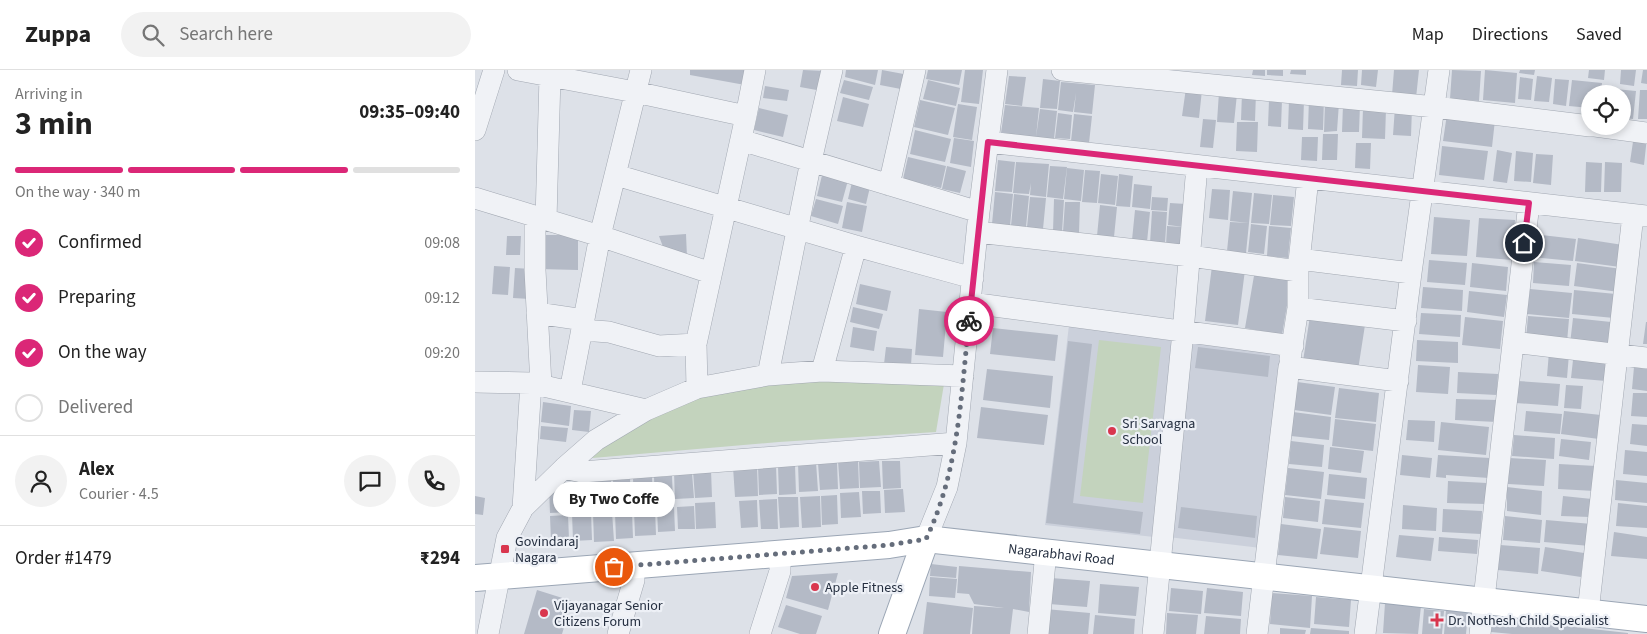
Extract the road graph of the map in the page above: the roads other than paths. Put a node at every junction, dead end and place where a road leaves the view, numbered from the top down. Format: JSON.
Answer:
{"nodes":[{"id":1,"x":494,"y":70,"type":"edge"},
{"id":2,"x":518,"y":70,"type":"edge"},
{"id":3,"x":641,"y":70,"type":"edge"},
{"id":4,"x":755,"y":70,"type":"edge"},
{"id":5,"x":832,"y":70,"type":"edge"},
{"id":6,"x":915,"y":70,"type":"edge"},
{"id":7,"x":997,"y":70,"type":"edge"},
{"id":8,"x":1062,"y":70,"type":"edge"},
{"id":9,"x":1439,"y":70,"type":"edge"},
{"id":10,"x":550,"y":76,"type":"junction"},
{"id":11,"x":579,"y":76,"type":"edge"},
{"id":12,"x":635,"y":92,"type":"junction"},
{"id":13,"x":1435,"y":107,"type":"junction"},
{"id":14,"x":746,"y":116,"type":"junction"},
{"id":15,"x":476,"y":125,"type":"edge"},
{"id":16,"x":1581,"y":125,"type":"edge"},
{"id":17,"x":1631,"y":130,"type":"edge"},
{"id":18,"x":1647,"y":132,"type":"edge"},
{"id":19,"x":741,"y":140,"type":"junction"},
{"id":20,"x":988,"y":142,"type":"junction"},
{"id":21,"x":811,"y":161,"type":"junction"},
{"id":22,"x":1197,"y":166,"type":"junction"},
{"id":23,"x":616,"y":174,"type":"junction"},
{"id":24,"x":1308,"y":178,"type":"junction"},
{"id":25,"x":889,"y":185,"type":"junction"},
{"id":26,"x":1423,"y":191,"type":"junction"},
{"id":27,"x":475,"y":198,"type":"edge"},
{"id":28,"x":1529,"y":203,"type":"junction"},
{"id":29,"x":726,"y":207,"type":"junction"},
{"id":30,"x":1640,"y":216,"type":"edge"},
{"id":31,"x":540,"y":218,"type":"junction"},
{"id":32,"x":978,"y":222,"type":"junction"},
{"id":33,"x":797,"y":228,"type":"junction"},
{"id":34,"x":600,"y":236,"type":"junction"},
{"id":35,"x":856,"y":246,"type":"junction"},
{"id":36,"x":1190,"y":256,"type":"junction"},
{"id":37,"x":1299,"y":265,"type":"junction"},
{"id":38,"x":711,"y":273,"type":"junction"},
{"id":39,"x":1411,"y":273,"type":"junction"},
{"id":40,"x":973,"y":278,"type":"junction"},
{"id":41,"x":971,"y":303,"type":"junction"},
{"id":42,"x":1298,"y":308,"type":"junction"},
{"id":43,"x":537,"y":312,"type":"junction"},
{"id":44,"x":1406,"y":321,"type":"junction"},
{"id":45,"x":583,"y":325,"type":"junction"},
{"id":46,"x":1183,"y":332,"type":"junction"},
{"id":47,"x":1513,"y":342,"type":"junction"},
{"id":48,"x":696,"y":344,"type":"junction"},
{"id":49,"x":1293,"y":346,"type":"junction"},
{"id":50,"x":1617,"y":354,"type":"junction"},
{"id":51,"x":1647,"y":358,"type":"edge"},
{"id":52,"x":1289,"y":367,"type":"junction"},
{"id":53,"x":822,"y":371,"type":"junction"},
{"id":54,"x":768,"y":375,"type":"junction"},
{"id":55,"x":963,"y":376,"type":"junction"},
{"id":56,"x":1398,"y":381,"type":"junction"},
{"id":57,"x":475,"y":382,"type":"edge"},
{"id":58,"x":536,"y":384,"type":"junction"},
{"id":59,"x":697,"y":388,"type":"junction"},
{"id":60,"x":569,"y":391,"type":"junction"},
{"id":61,"x":646,"y":410,"type":"junction"},
{"id":62,"x":955,"y":443,"type":"junction"},
{"id":63,"x":564,"y":468,"type":"junction"},
{"id":64,"x":523,"y":508,"type":"junction"},
{"id":65,"x":926,"y":539,"type":"junction"},
{"id":66,"x":1046,"y":552,"type":"junction"},
{"id":67,"x":780,"y":554,"type":"junction"},
{"id":68,"x":633,"y":565,"type":"junction"},
{"id":69,"x":1161,"y":565,"type":"junction"},
{"id":70,"x":1263,"y":576,"type":"junction"},
{"id":71,"x":487,"y":577,"type":"edge"},
{"id":72,"x":1370,"y":588,"type":"junction"},
{"id":73,"x":1483,"y":601,"type":"junction"},
{"id":74,"x":902,"y":608,"type":"junction"},
{"id":75,"x":1588,"y":612,"type":"junction"},
{"id":76,"x":1647,"y":619,"type":"edge"},
{"id":77,"x":487,"y":634,"type":"edge"},
{"id":78,"x":618,"y":634,"type":"edge"},
{"id":79,"x":760,"y":634,"type":"edge"},
{"id":80,"x":892,"y":634,"type":"edge"},
{"id":81,"x":903,"y":634,"type":"edge"},
{"id":82,"x":1037,"y":634,"type":"edge"},
{"id":83,"x":1153,"y":634,"type":"edge"},
{"id":84,"x":1257,"y":634,"type":"edge"},
{"id":85,"x":1365,"y":634,"type":"edge"},
{"id":86,"x":1480,"y":634,"type":"edge"}],
"edges":[{"from":1,"to":15,"type":"street"},
{"from":2,"to":10,"type":"street"},
{"from":3,"to":12,"type":"street"},
{"from":4,"to":14,"type":"street"},
{"from":5,"to":21,"type":"street"},
{"from":6,"to":25,"type":"street"},
{"from":7,"to":20,"type":"street"},
{"from":8,"to":13,"type":"street"},
{"from":9,"to":13,"type":"street"},
{"from":10,"to":11,"type":"street"},
{"from":10,"to":31,"type":"street"},
{"from":11,"to":12,"type":"street"},
{"from":12,"to":14,"type":"street"},
{"from":12,"to":23,"type":"street"},
{"from":13,"to":16,"type":"street"},
{"from":13,"to":26,"type":"street"},
{"from":14,"to":19,"type":"street"},
{"from":17,"to":18,"type":"street"},
{"from":19,"to":21,"type":"street"},
{"from":19,"to":29,"type":"street"},
{"from":20,"to":22,"type":"street"},
{"from":20,"to":32,"type":"street"},
{"from":21,"to":25,"type":"street"},
{"from":21,"to":33,"type":"street"},
{"from":22,"to":24,"type":"street"},
{"from":22,"to":36,"type":"street"},
{"from":23,"to":29,"type":"street"},
{"from":23,"to":34,"type":"street"},
{"from":24,"to":26,"type":"street"},
{"from":24,"to":37,"type":"street"},
{"from":25,"to":32,"type":"street"},
{"from":26,"to":28,"type":"street"},
{"from":26,"to":39,"type":"street"},
{"from":27,"to":31,"type":"street"},
{"from":28,"to":30,"type":"street"},
{"from":28,"to":47,"type":"street"},
{"from":29,"to":33,"type":"street"},
{"from":29,"to":38,"type":"street"},
{"from":30,"to":50,"type":"street"},
{"from":31,"to":34,"type":"street"},
{"from":31,"to":43,"type":"street"},
{"from":32,"to":36,"type":"street"},
{"from":32,"to":40,"type":"street"},
{"from":33,"to":35,"type":"street"},
{"from":33,"to":54,"type":"street"},
{"from":34,"to":38,"type":"street"},
{"from":34,"to":45,"type":"street"},
{"from":35,"to":40,"type":"street"},
{"from":35,"to":53,"type":"street"},
{"from":36,"to":37,"type":"street"},
{"from":36,"to":46,"type":"street"},
{"from":37,"to":39,"type":"street"},
{"from":37,"to":42,"type":"street"},
{"from":38,"to":48,"type":"street"},
{"from":39,"to":44,"type":"street"},
{"from":40,"to":41,"type":"street"},
{"from":41,"to":46,"type":"street"},
{"from":41,"to":55,"type":"street"},
{"from":42,"to":44,"type":"street"},
{"from":42,"to":49,"type":"street"},
{"from":43,"to":45,"type":"street"},
{"from":43,"to":58,"type":"street"},
{"from":44,"to":56,"type":"street"},
{"from":45,"to":48,"type":"street"},
{"from":45,"to":60,"type":"street"},
{"from":46,"to":49,"type":"street"},
{"from":46,"to":69,"type":"street"},
{"from":47,"to":50,"type":"street"},
{"from":47,"to":73,"type":"street"},
{"from":48,"to":59,"type":"street"},
{"from":49,"to":52,"type":"street"},
{"from":50,"to":51,"type":"street"},
{"from":50,"to":75,"type":"street"},
{"from":52,"to":56,"type":"street"},
{"from":52,"to":70,"type":"street"},
{"from":53,"to":54,"type":"street"},
{"from":53,"to":55,"type":"street"},
{"from":54,"to":59,"type":"street"},
{"from":55,"to":62,"type":"street"},
{"from":56,"to":72,"type":"street"},
{"from":57,"to":58,"type":"street"},
{"from":58,"to":60,"type":"street"},
{"from":58,"to":64,"type":"street"},
{"from":59,"to":61,"type":"street"},
{"from":60,"to":61,"type":"street"},
{"from":61,"to":63,"type":"street"},
{"from":62,"to":63,"type":"street"},
{"from":62,"to":65,"type":"street"},
{"from":63,"to":64,"type":"street"},
{"from":64,"to":71,"type":"street"},
{"from":65,"to":66,"type":"main road","name":"Nagarabhavi Road"},
{"from":65,"to":67,"type":"main road","name":"Nagarabhavi Road"},
{"from":65,"to":74,"type":"main road"},
{"from":66,"to":69,"type":"main road","name":"Nagarabhavi Road"},
{"from":66,"to":82,"type":"street"},
{"from":67,"to":68,"type":"main road","name":"Nagarabhavi Road"},
{"from":67,"to":79,"type":"street"},
{"from":68,"to":71,"type":"main road","name":"Nagarabhavi Road"},
{"from":68,"to":78,"type":"street"},
{"from":69,"to":70,"type":"main road","name":"Nagarabhavi Road"},
{"from":69,"to":83,"type":"street"},
{"from":70,"to":72,"type":"main road","name":"Nagarabhavi Road"},
{"from":70,"to":84,"type":"street"},
{"from":71,"to":77,"type":"street"},
{"from":72,"to":73,"type":"main road","name":"Nagarabhavi Road"},
{"from":72,"to":85,"type":"street"},
{"from":73,"to":75,"type":"main road","name":"Nagarabhavi Road"},
{"from":73,"to":86,"type":"street"},
{"from":74,"to":80,"type":"main road"},
{"from":74,"to":81,"type":"main road"},
{"from":75,"to":76,"type":"main road","name":"Nagarabhavi Road"}]}
